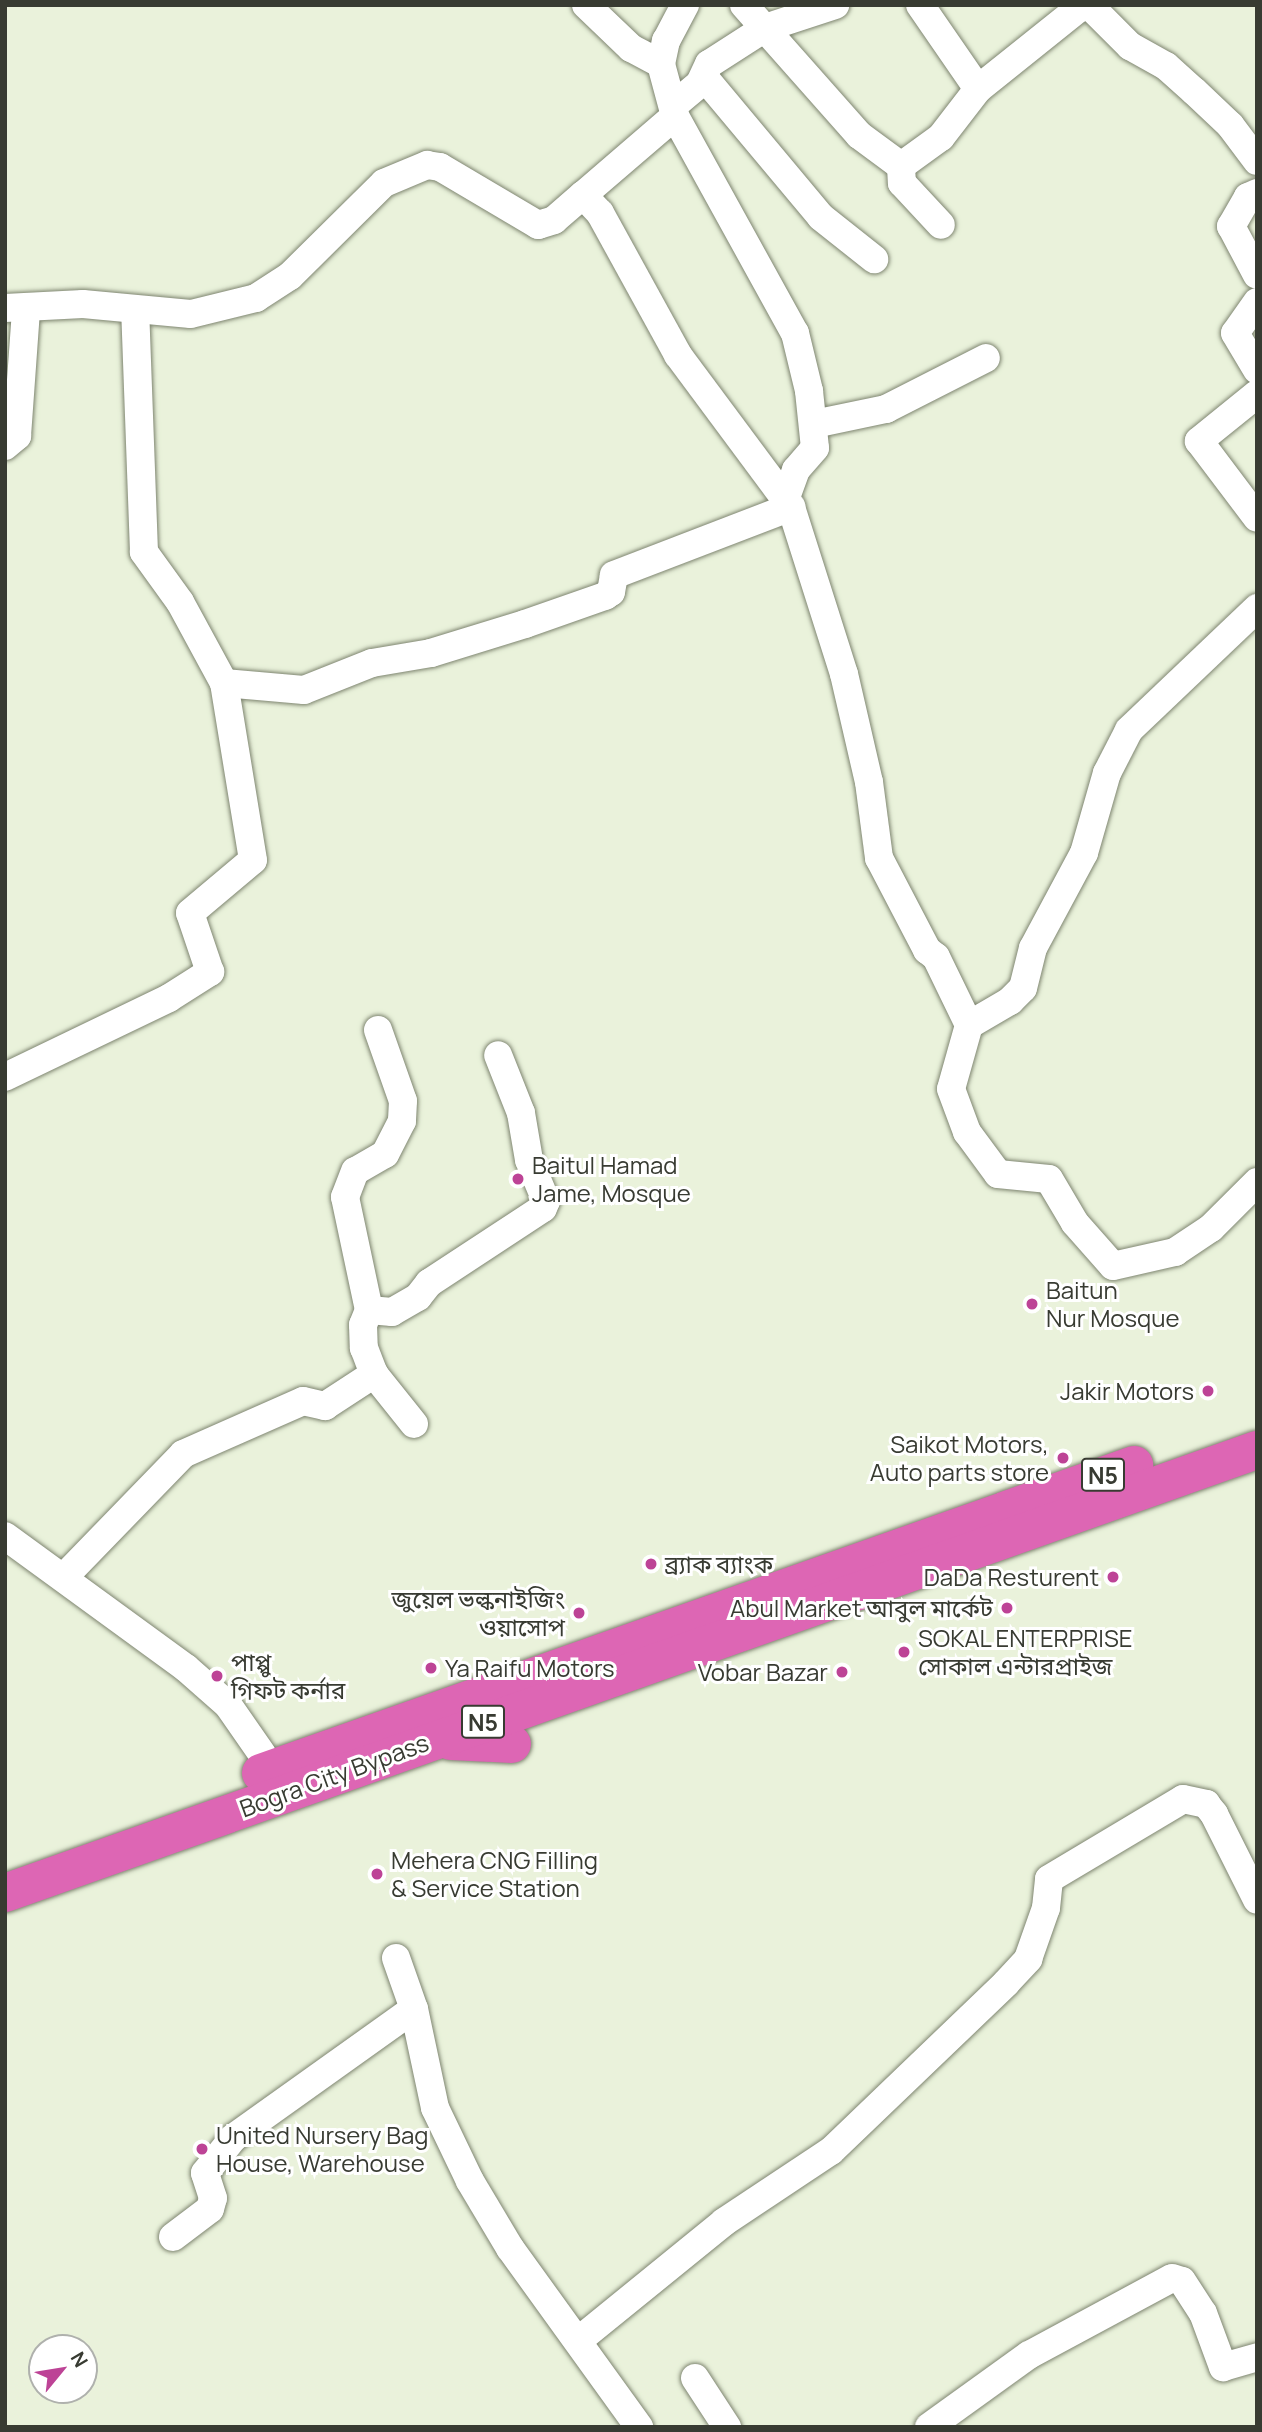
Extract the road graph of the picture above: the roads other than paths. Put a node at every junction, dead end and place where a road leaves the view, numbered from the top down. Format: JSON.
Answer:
{"nodes":[{"id":1,"x":586,"y":5,"type":"edge"},
{"id":2,"x":685,"y":5,"type":"edge"},
{"id":3,"x":744,"y":5,"type":"edge"},
{"id":4,"x":835,"y":5,"type":"edge"},
{"id":5,"x":920,"y":5,"type":"edge"},
{"id":6,"x":765,"y":28,"type":"junction"},
{"id":7,"x":661,"y":64,"type":"junction"},
{"id":8,"x":704,"y":77,"type":"junction"},
{"id":9,"x":978,"y":89,"type":"junction"},
{"id":10,"x":674,"y":111,"type":"junction"},
{"id":11,"x":1257,"y":160,"type":"edge"},
{"id":12,"x":901,"y":166,"type":"junction"},
{"id":13,"x":1257,"y":193,"type":"edge"},
{"id":14,"x":583,"y":195,"type":"junction"},
{"id":15,"x":942,"y":225,"type":"dead end"},
{"id":16,"x":874,"y":259,"type":"dead end"},
{"id":17,"x":1257,"y":275,"type":"edge"},
{"id":18,"x":1257,"y":302,"type":"edge"},
{"id":19,"x":16,"y":308,"type":"edge"},
{"id":20,"x":135,"y":310,"type":"junction"},
{"id":21,"x":985,"y":358,"type":"dead end"},
{"id":22,"x":1257,"y":370,"type":"edge"},
{"id":23,"x":1257,"y":394,"type":"edge"},
{"id":24,"x":814,"y":424,"type":"junction"},
{"id":25,"x":5,"y":446,"type":"edge"},
{"id":26,"x":788,"y":503,"type":"junction"},
{"id":27,"x":1257,"y":518,"type":"edge"},
{"id":28,"x":1257,"y":608,"type":"edge"},
{"id":29,"x":224,"y":683,"type":"junction"},
{"id":30,"x":969,"y":1025,"type":"junction"},
{"id":31,"x":378,"y":1030,"type":"dead end"},
{"id":32,"x":498,"y":1055,"type":"dead end"},
{"id":33,"x":5,"y":1077,"type":"edge"},
{"id":34,"x":1257,"y":1182,"type":"edge"},
{"id":35,"x":369,"y":1310,"type":"junction"},
{"id":36,"x":374,"y":1374,"type":"junction"},
{"id":37,"x":414,"y":1424,"type":"dead end"},
{"id":38,"x":1257,"y":1424,"type":"edge"},
{"id":39,"x":1257,"y":1450,"type":"edge"},
{"id":40,"x":5,"y":1536,"type":"edge"},
{"id":41,"x":956,"y":1539,"type":"junction"},
{"id":42,"x":64,"y":1577,"type":"junction"},
{"id":43,"x":431,"y":1740,"type":"junction"},
{"id":44,"x":512,"y":1744,"type":"dead end"},
{"id":45,"x":262,"y":1754,"type":"dead end"},
{"id":46,"x":5,"y":1866,"type":"edge"},
{"id":47,"x":5,"y":1893,"type":"edge"},
{"id":48,"x":1257,"y":1900,"type":"edge"},
{"id":49,"x":396,"y":1958,"type":"dead end"},
{"id":50,"x":414,"y":2009,"type":"junction"},
{"id":51,"x":173,"y":2237,"type":"dead end"},
{"id":52,"x":579,"y":2340,"type":"junction"},
{"id":53,"x":1257,"y":2357,"type":"edge"},
{"id":54,"x":695,"y":2378,"type":"dead end"},
{"id":55,"x":639,"y":2427,"type":"edge"},
{"id":56,"x":727,"y":2427,"type":"edge"},
{"id":57,"x":929,"y":2427,"type":"edge"}],
"edges":[{"from":1,"to":7,"type":"street"},
{"from":2,"to":7,"type":"street"},
{"from":3,"to":6,"type":"street"},
{"from":4,"to":6,"type":"street"},
{"from":5,"to":9,"type":"street"},
{"from":6,"to":8,"type":"street"},
{"from":6,"to":12,"type":"street"},
{"from":7,"to":10,"type":"street"},
{"from":8,"to":10,"type":"street"},
{"from":8,"to":16,"type":"street"},
{"from":9,"to":11,"type":"street"},
{"from":9,"to":12,"type":"street"},
{"from":10,"to":14,"type":"street"},
{"from":10,"to":24,"type":"street"},
{"from":12,"to":15,"type":"street"},
{"from":13,"to":17,"type":"street"},
{"from":14,"to":20,"type":"street"},
{"from":14,"to":26,"type":"street"},
{"from":18,"to":22,"type":"street"},
{"from":19,"to":20,"type":"street"},
{"from":19,"to":25,"type":"street"},
{"from":20,"to":29,"type":"street"},
{"from":21,"to":24,"type":"street"},
{"from":23,"to":27,"type":"street"},
{"from":24,"to":26,"type":"street"},
{"from":26,"to":29,"type":"street"},
{"from":26,"to":30,"type":"street"},
{"from":28,"to":30,"type":"street"},
{"from":29,"to":33,"type":"street"},
{"from":30,"to":34,"type":"street"},
{"from":31,"to":35,"type":"street"},
{"from":32,"to":35,"type":"street"},
{"from":35,"to":36,"type":"street"},
{"from":36,"to":37,"type":"street"},
{"from":36,"to":42,"type":"street"},
{"from":38,"to":41,"type":"highway","name":"Bogra City Bypass","number":"N5"},
{"from":39,"to":41,"type":"highway","name":"Bogra City Bypass","number":"N5"},
{"from":40,"to":42,"type":"street"},
{"from":41,"to":43,"type":"highway","name":"Bogra City Bypass","number":"N5"},
{"from":41,"to":46,"type":"highway","name":"Bogra City Bypass","number":"N5"},
{"from":42,"to":45,"type":"street"},
{"from":43,"to":44,"type":"highway"},
{"from":43,"to":47,"type":"highway","name":"Bogra City Bypass","number":"N5"},
{"from":48,"to":52,"type":"street"},
{"from":49,"to":50,"type":"street"},
{"from":50,"to":51,"type":"street"},
{"from":50,"to":52,"type":"street"},
{"from":52,"to":55,"type":"street"},
{"from":53,"to":57,"type":"street"},
{"from":54,"to":56,"type":"street"}]}
